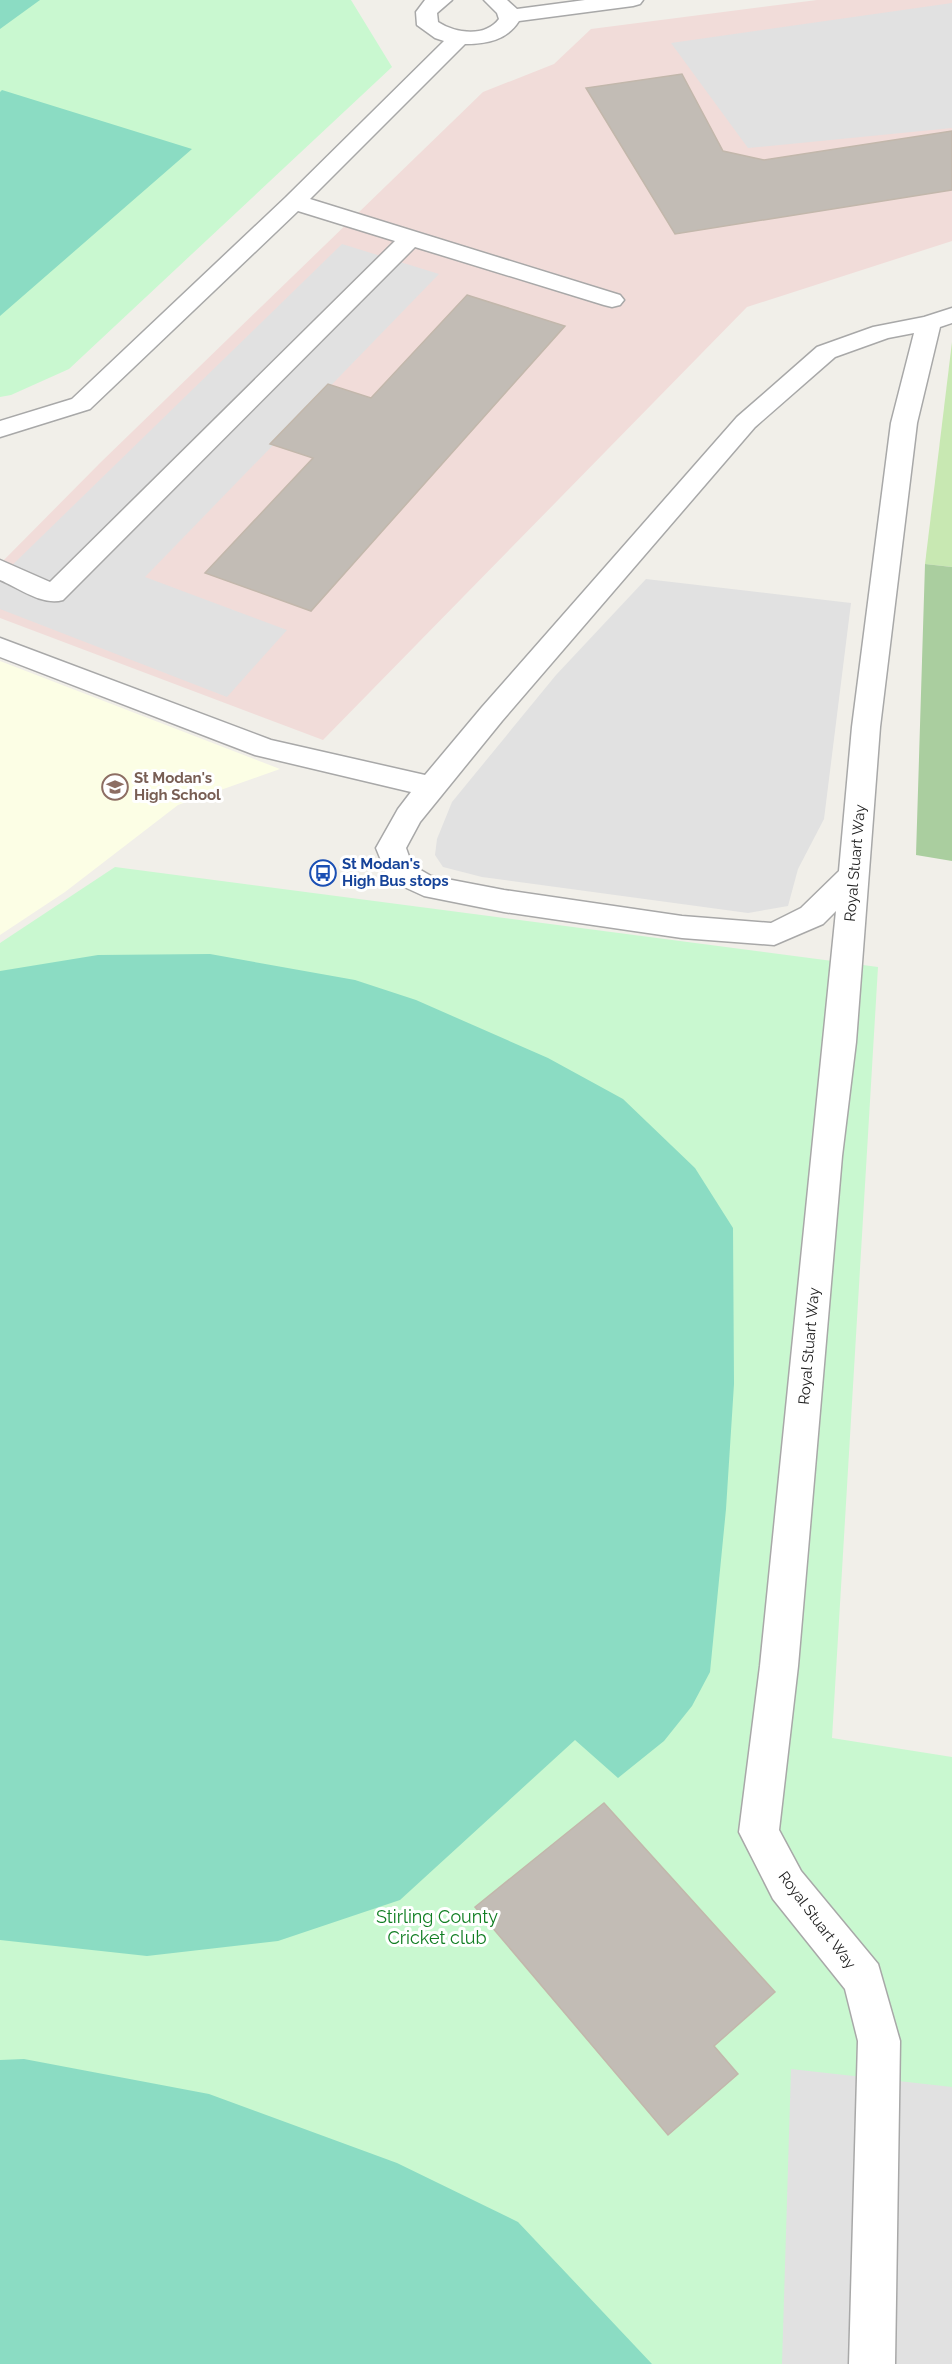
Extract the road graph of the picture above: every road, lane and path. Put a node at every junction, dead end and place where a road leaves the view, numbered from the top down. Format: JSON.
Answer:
{"nodes":[{"id":1,"x":494,"y":0,"type":"edge"},
{"id":2,"x":633,"y":0,"type":"edge"},
{"id":3,"x":433,"y":1,"type":"edge"},
{"id":4,"x":510,"y":16,"type":"junction"},
{"id":5,"x":459,"y":38,"type":"junction"},
{"id":6,"x":294,"y":202,"type":"junction"},
{"id":7,"x":411,"y":238,"type":"junction"},
{"id":8,"x":612,"y":300,"type":"dead end"},
{"id":9,"x":941,"y":319,"type":"edge"},
{"id":10,"x":0,"y":429,"type":"edge"},
{"id":11,"x":0,"y":569,"type":"edge"},
{"id":12,"x":0,"y":647,"type":"edge"},
{"id":13,"x":432,"y":787,"type":"junction"},
{"id":14,"x":854,"y":874,"type":"junction"},
{"id":15,"x":872,"y":2364,"type":"edge"}],
"edges":[{"from":1,"to":4,"type":"street"},
{"from":2,"to":4,"type":"street"},
{"from":3,"to":5,"type":"street"},
{"from":4,"to":5,"type":"street"},
{"from":5,"to":6,"type":"street"},
{"from":6,"to":7,"type":"street"},
{"from":6,"to":10,"type":"street"},
{"from":7,"to":8,"type":"street"},
{"from":7,"to":11,"type":"street"},
{"from":9,"to":13,"type":"street"},
{"from":9,"to":14,"type":"street","name":"Royal Stuart Way"},
{"from":12,"to":13,"type":"street"},
{"from":13,"to":14,"type":"street"},
{"from":14,"to":15,"type":"street","name":"Royal Stuart Way"}]}
